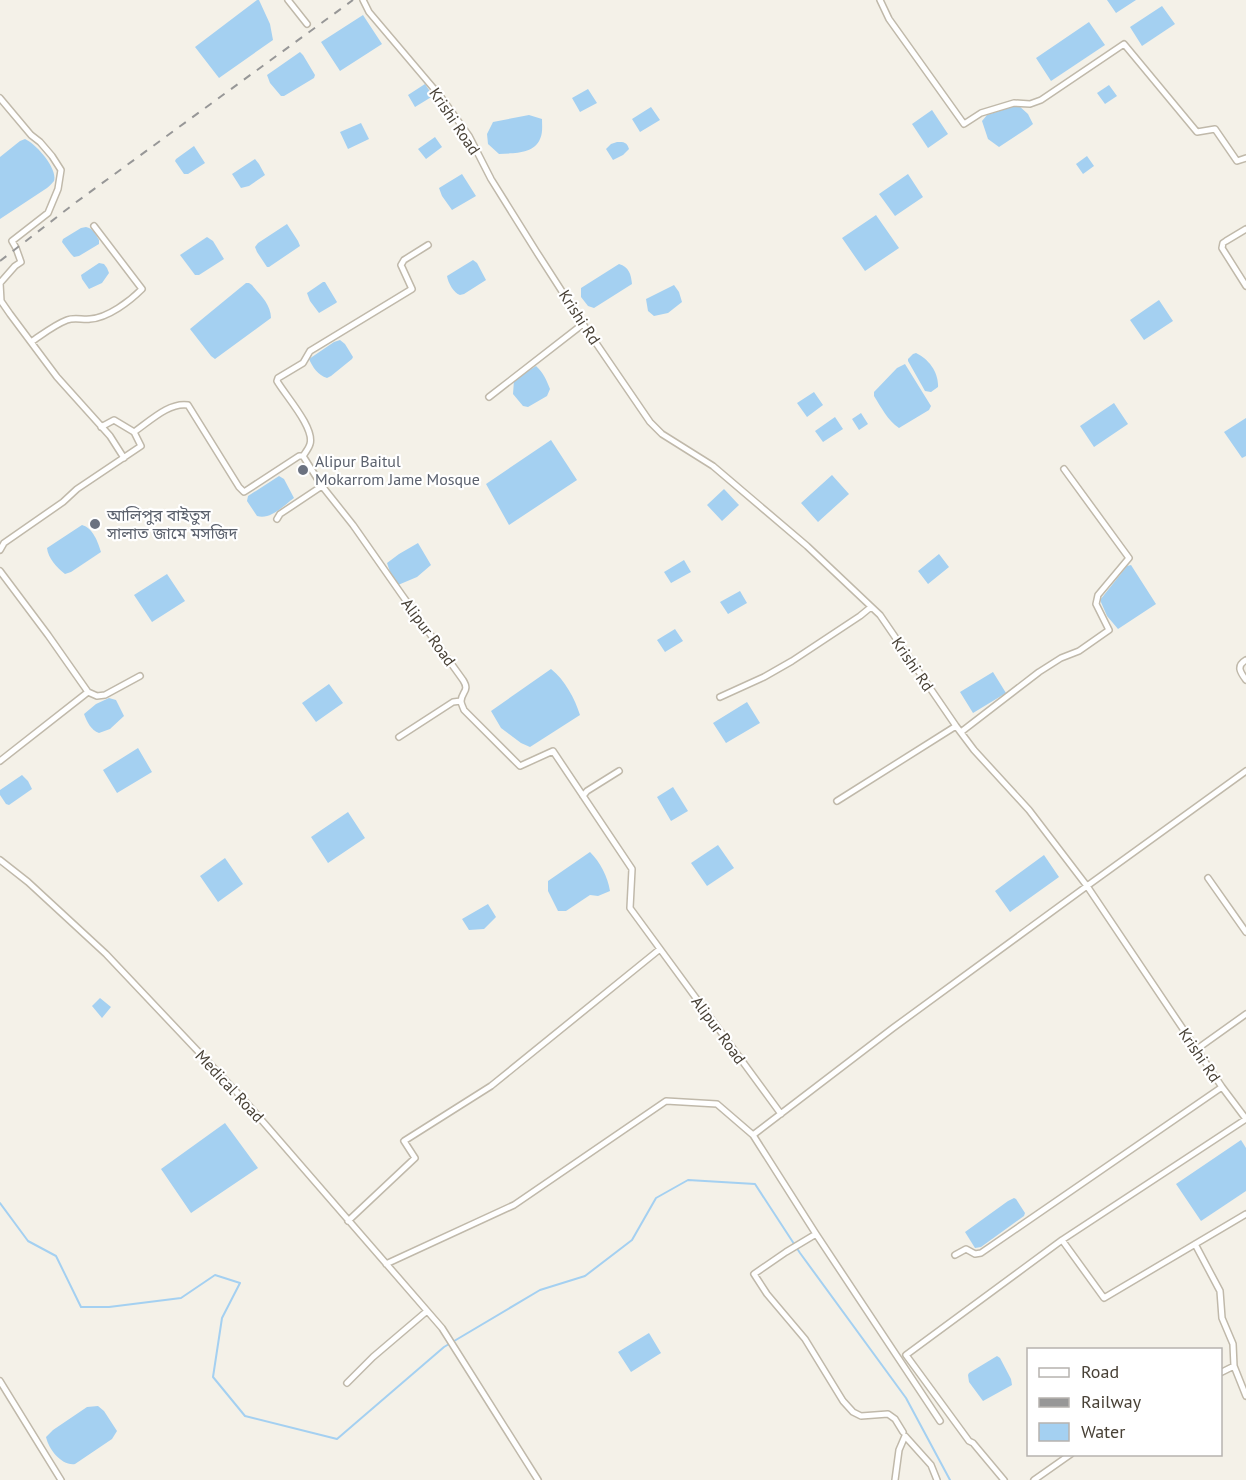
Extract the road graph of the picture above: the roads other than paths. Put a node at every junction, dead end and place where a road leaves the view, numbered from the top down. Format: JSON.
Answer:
{"nodes":[{"id":1,"x":288,"y":0,"type":"edge"},
{"id":2,"x":363,"y":0,"type":"edge"},
{"id":3,"x":880,"y":0,"type":"edge"},
{"id":4,"x":307,"y":24,"type":"dead end"},
{"id":5,"x":0,"y":98,"type":"edge"},
{"id":6,"x":1246,"y":158,"type":"edge"},
{"id":7,"x":94,"y":226,"type":"dead end"},
{"id":8,"x":1246,"y":229,"type":"edge"},
{"id":9,"x":428,"y":244,"type":"dead end"},
{"id":10,"x":536,"y":251,"type":"joint"},
{"id":11,"x":1246,"y":286,"type":"edge"},
{"id":12,"x":583,"y":324,"type":"junction"},
{"id":13,"x":31,"y":342,"type":"junction"},
{"id":14,"x":489,"y":397,"type":"dead end"},
{"id":15,"x":101,"y":427,"type":"junction"},
{"id":16,"x":134,"y":432,"type":"junction"},
{"id":17,"x":303,"y":456,"type":"junction"},
{"id":18,"x":124,"y":458,"type":"junction"},
{"id":19,"x":1064,"y":469,"type":"dead end"},
{"id":20,"x":322,"y":486,"type":"junction"},
{"id":21,"x":277,"y":519,"type":"dead end"},
{"id":22,"x":0,"y":550,"type":"edge"},
{"id":23,"x":0,"y":571,"type":"edge"},
{"id":24,"x":871,"y":607,"type":"junction"},
{"id":25,"x":1246,"y":660,"type":"edge"},
{"id":26,"x":140,"y":676,"type":"dead end"},
{"id":27,"x":1246,"y":680,"type":"edge"},
{"id":28,"x":88,"y":692,"type":"junction"},
{"id":29,"x":720,"y":697,"type":"dead end"},
{"id":30,"x":461,"y":701,"type":"junction"},
{"id":31,"x":956,"y":726,"type":"junction"},
{"id":32,"x":961,"y":732,"type":"junction"},
{"id":33,"x":399,"y":737,"type":"dead end"},
{"id":34,"x":0,"y":762,"type":"edge"},
{"id":35,"x":619,"y":771,"type":"dead end"},
{"id":36,"x":1246,"y":771,"type":"edge"},
{"id":37,"x":583,"y":796,"type":"junction"},
{"id":38,"x":837,"y":801,"type":"dead end"},
{"id":39,"x":0,"y":860,"type":"edge"},
{"id":40,"x":1208,"y":878,"type":"dead end"},
{"id":41,"x":1087,"y":886,"type":"junction"},
{"id":42,"x":1246,"y":932,"type":"edge"},
{"id":43,"x":660,"y":949,"type":"junction"},
{"id":44,"x":1246,"y":1014,"type":"edge"},
{"id":45,"x":1197,"y":1049,"type":"junction"},
{"id":46,"x":1222,"y":1087,"type":"junction"},
{"id":47,"x":781,"y":1114,"type":"junction"},
{"id":48,"x":1246,"y":1119,"type":"edge"},
{"id":49,"x":753,"y":1135,"type":"junction"},
{"id":50,"x":1246,"y":1214,"type":"edge"},
{"id":51,"x":348,"y":1221,"type":"junction"},
{"id":52,"x":816,"y":1234,"type":"junction"},
{"id":53,"x":1062,"y":1240,"type":"junction"},
{"id":54,"x":1195,"y":1244,"type":"junction"},
{"id":55,"x":956,"y":1255,"type":"dead end"},
{"id":56,"x":386,"y":1264,"type":"junction"},
{"id":57,"x":427,"y":1311,"type":"junction"},
{"id":58,"x":1234,"y":1366,"type":"junction"},
{"id":59,"x":1222,"y":1372,"type":"edge"},
{"id":60,"x":0,"y":1381,"type":"edge"},
{"id":61,"x":347,"y":1383,"type":"dead end"},
{"id":62,"x":1246,"y":1396,"type":"edge"},
{"id":63,"x":940,"y":1421,"type":"dead end"},
{"id":64,"x":903,"y":1432,"type":"dead end"},
{"id":65,"x":1070,"y":1456,"type":"edge"},
{"id":66,"x":61,"y":1480,"type":"edge"},
{"id":67,"x":538,"y":1480,"type":"edge"},
{"id":68,"x":895,"y":1480,"type":"edge"},
{"id":69,"x":937,"y":1480,"type":"edge"},
{"id":70,"x":1004,"y":1480,"type":"edge"},
{"id":71,"x":1034,"y":1480,"type":"edge"}],
"edges":[{"from":1,"to":4,"type":"street"},
{"from":2,"to":10,"type":"street","name":"Krishi Road"},
{"from":3,"to":6,"type":"street"},
{"from":5,"to":13,"type":"street"},
{"from":7,"to":13,"type":"street"},
{"from":8,"to":11,"type":"street"},
{"from":9,"to":17,"type":"street"},
{"from":10,"to":12,"type":"street","name":"Krishi Rd"},
{"from":12,"to":14,"type":"street"},
{"from":12,"to":24,"type":"street","name":"Krishi Rd"},
{"from":13,"to":15,"type":"street"},
{"from":15,"to":16,"type":"street"},
{"from":15,"to":18,"type":"street"},
{"from":16,"to":17,"type":"street"},
{"from":16,"to":18,"type":"street"},
{"from":17,"to":20,"type":"street","name":"Alipur Road"},
{"from":18,"to":22,"type":"street"},
{"from":19,"to":32,"type":"street"},
{"from":20,"to":21,"type":"street"},
{"from":20,"to":30,"type":"street","name":"Alipur Road"},
{"from":23,"to":28,"type":"street"},
{"from":24,"to":29,"type":"street"},
{"from":24,"to":31,"type":"street","name":"Krishi Rd"},
{"from":25,"to":27,"type":"street"},
{"from":26,"to":28,"type":"street"},
{"from":28,"to":34,"type":"street"},
{"from":30,"to":33,"type":"street"},
{"from":30,"to":37,"type":"street","name":"Alipur Road"},
{"from":31,"to":32,"type":"street","name":"Krishi Rd"},
{"from":31,"to":38,"type":"street"},
{"from":32,"to":41,"type":"street","name":"Krishi Rd"},
{"from":35,"to":37,"type":"street"},
{"from":36,"to":41,"type":"street"},
{"from":37,"to":43,"type":"street","name":"Alipur Road"},
{"from":39,"to":51,"type":"street","name":"Medical Road"},
{"from":40,"to":42,"type":"street"},
{"from":41,"to":45,"type":"street","name":"Krishi Rd"},
{"from":41,"to":47,"type":"street"},
{"from":43,"to":47,"type":"street","name":"Alipur Road"},
{"from":43,"to":51,"type":"street"},
{"from":44,"to":45,"type":"street"},
{"from":45,"to":46,"type":"street","name":"Krishi Rd"},
{"from":46,"to":48,"type":"street","name":"Krishi Rd"},
{"from":46,"to":55,"type":"street"},
{"from":47,"to":49,"type":"street"},
{"from":48,"to":53,"type":"street"},
{"from":49,"to":52,"type":"street"},
{"from":49,"to":56,"type":"street"},
{"from":50,"to":54,"type":"street"},
{"from":51,"to":56,"type":"street","name":"Medical Road"},
{"from":52,"to":63,"type":"street"},
{"from":52,"to":64,"type":"street"},
{"from":53,"to":54,"type":"street"},
{"from":53,"to":70,"type":"street"},
{"from":54,"to":58,"type":"street"},
{"from":56,"to":57,"type":"street","name":"Medical Road"},
{"from":57,"to":61,"type":"street"},
{"from":57,"to":67,"type":"street","name":"Medical Road"},
{"from":58,"to":59,"type":"street"},
{"from":58,"to":62,"type":"street"},
{"from":60,"to":66,"type":"street"},
{"from":65,"to":71,"type":"street"},
{"from":68,"to":69,"type":"street"}]}
